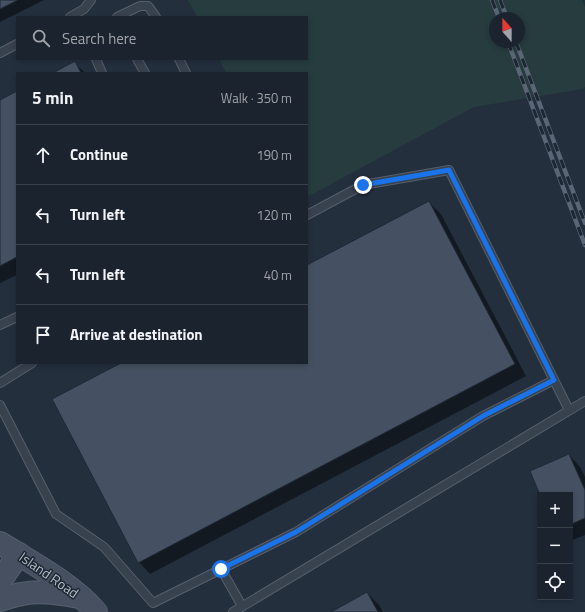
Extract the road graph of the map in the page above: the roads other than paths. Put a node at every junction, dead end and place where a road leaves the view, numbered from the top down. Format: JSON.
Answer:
{"nodes":[{"id":1,"x":92,"y":0,"type":"edge"},
{"id":2,"x":74,"y":16,"type":"edge"},
{"id":3,"x":119,"y":16,"type":"edge"},
{"id":4,"x":155,"y":16,"type":"edge"},
{"id":5,"x":16,"y":45,"type":"edge"},
{"id":6,"x":0,"y":53,"type":"edge"},
{"id":7,"x":96,"y":60,"type":"edge"},
{"id":8,"x":138,"y":60,"type":"edge"},
{"id":9,"x":180,"y":60,"type":"edge"},
{"id":10,"x":102,"y":72,"type":"edge"},
{"id":11,"x":144,"y":72,"type":"edge"},
{"id":12,"x":186,"y":72,"type":"edge"},
{"id":13,"x":308,"y":214,"type":"edge"},
{"id":14,"x":16,"y":317,"type":"edge"},
{"id":15,"x":0,"y":325,"type":"edge"},
{"id":16,"x":30,"y":364,"type":"edge"},
{"id":17,"x":554,"y":380,"type":"junction"},
{"id":18,"x":0,"y":383,"type":"edge"},
{"id":19,"x":585,"y":401,"type":"edge"},
{"id":20,"x":0,"y":405,"type":"edge"},
{"id":21,"x":569,"y":410,"type":"junction"},
{"id":22,"x":5,"y":546,"type":"edge"},
{"id":23,"x":221,"y":569,"type":"junction"},
{"id":24,"x":0,"y":581,"type":"edge"},
{"id":25,"x":81,"y":597,"type":"junction"},
{"id":26,"x":0,"y":600,"type":"edge"},
{"id":27,"x":242,"y":606,"type":"junction"},
{"id":28,"x":96,"y":612,"type":"edge"},
{"id":29,"x":233,"y":612,"type":"edge"}],
"edges":[{"from":1,"to":2,"type":"lane"},
{"from":3,"to":4,"type":"lane"},
{"from":5,"to":6,"type":"lane"},
{"from":7,"to":10,"type":"lane"},
{"from":8,"to":11,"type":"lane"},
{"from":9,"to":12,"type":"lane"},
{"from":13,"to":17,"type":"lane"},
{"from":14,"to":15,"type":"lane"},
{"from":16,"to":18,"type":"lane"},
{"from":17,"to":21,"type":"lane"},
{"from":17,"to":23,"type":"lane"},
{"from":19,"to":21,"type":"lane"},
{"from":20,"to":23,"type":"lane"},
{"from":21,"to":27,"type":"lane"},
{"from":22,"to":24,"type":"main road"},
{"from":22,"to":25,"type":"main road","name":"Island Road"},
{"from":23,"to":27,"type":"lane"},
{"from":25,"to":26,"type":"main road"},
{"from":25,"to":28,"type":"main road","name":"Island Road"},
{"from":27,"to":29,"type":"lane"}]}
